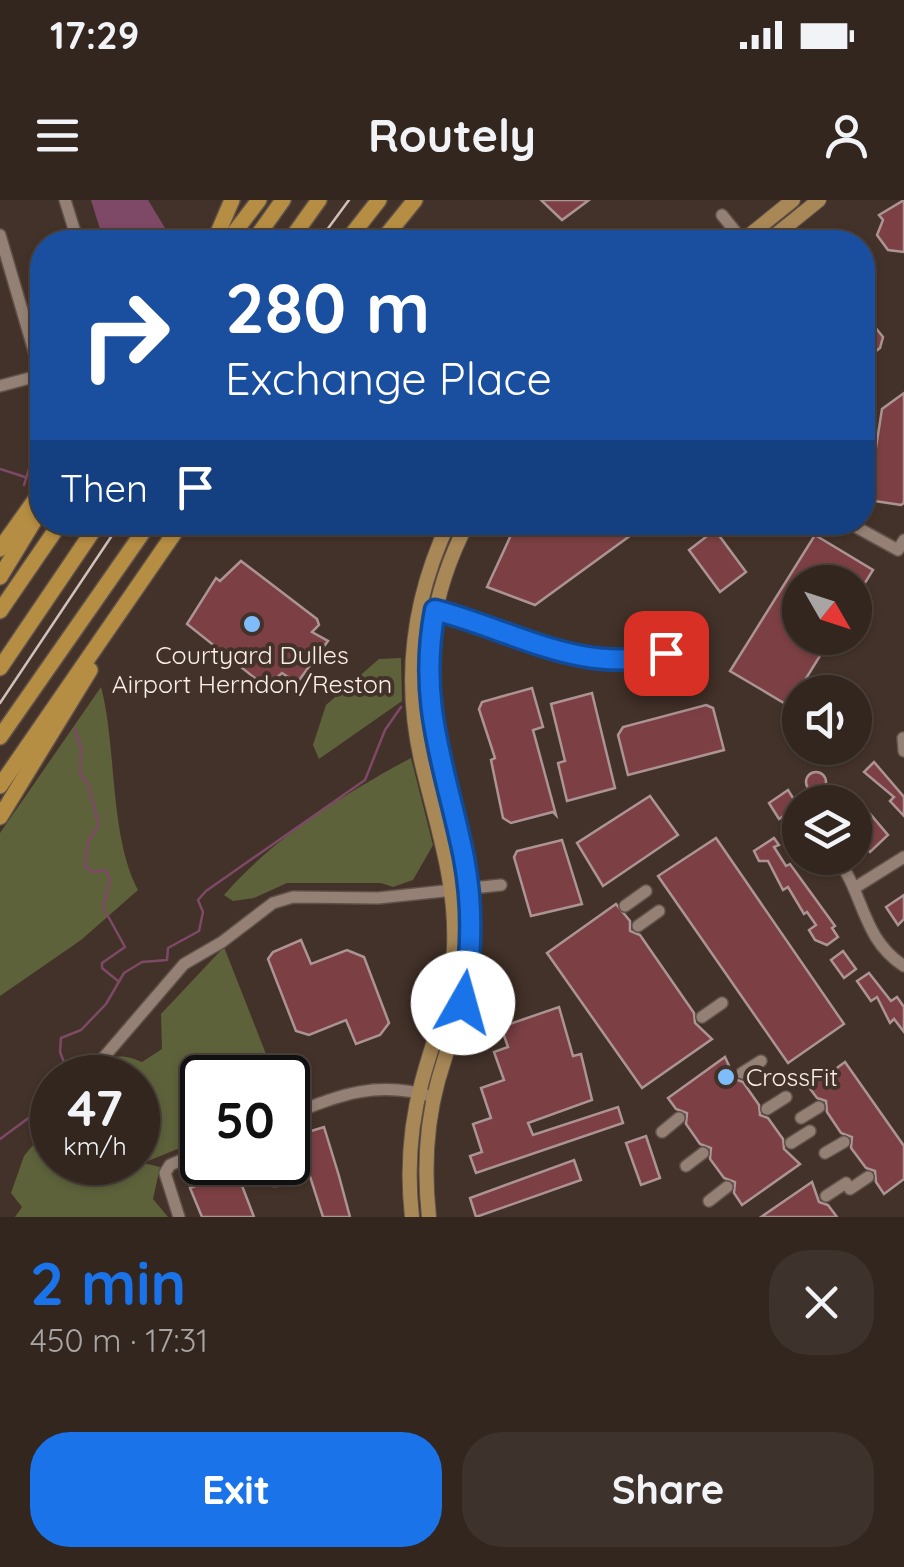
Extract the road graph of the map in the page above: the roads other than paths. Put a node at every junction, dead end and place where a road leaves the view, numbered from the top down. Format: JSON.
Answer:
{"nodes":[{"id":1,"x":65,"y":200,"type":"edge"},
{"id":2,"x":259,"y":200,"type":"edge"},
{"id":3,"x":283,"y":200,"type":"edge"},
{"id":4,"x":319,"y":200,"type":"edge"},
{"id":5,"x":380,"y":200,"type":"edge"},
{"id":6,"x":416,"y":200,"type":"edge"},
{"id":7,"x":793,"y":200,"type":"edge"},
{"id":8,"x":819,"y":200,"type":"edge"},
{"id":9,"x":232,"y":204,"type":"edge"},
{"id":10,"x":722,"y":216,"type":"dead end"},
{"id":11,"x":74,"y":230,"type":"edge"},
{"id":12,"x":220,"y":230,"type":"edge"},
{"id":13,"x":236,"y":230,"type":"edge"},
{"id":14,"x":262,"y":230,"type":"edge"},
{"id":15,"x":297,"y":230,"type":"edge"},
{"id":16,"x":356,"y":230,"type":"edge"},
{"id":17,"x":392,"y":230,"type":"edge"},
{"id":18,"x":733,"y":230,"type":"edge"},
{"id":19,"x":757,"y":230,"type":"edge"},
{"id":20,"x":782,"y":230,"type":"edge"},
{"id":21,"x":0,"y":236,"type":"edge"},
{"id":22,"x":30,"y":335,"type":"edge"},
{"id":23,"x":30,"y":378,"type":"edge"},
{"id":24,"x":0,"y":386,"type":"edge"},
{"id":25,"x":30,"y":507,"type":"edge"},
{"id":26,"x":30,"y":528,"type":"edge"},
{"id":27,"x":52,"y":535,"type":"edge"},
{"id":28,"x":90,"y":535,"type":"edge"},
{"id":29,"x":141,"y":535,"type":"edge"},
{"id":30,"x":173,"y":535,"type":"edge"},
{"id":31,"x":444,"y":535,"type":"edge"},
{"id":32,"x":463,"y":535,"type":"edge"},
{"id":33,"x":871,"y":535,"type":"edge"},
{"id":34,"x":904,"y":540,"type":"edge"},
{"id":35,"x":0,"y":549,"type":"edge"},
{"id":36,"x":0,"y":577,"type":"edge"},
{"id":37,"x":419,"y":606,"type":"junction"},
{"id":38,"x":435,"y":610,"type":"junction"},
{"id":39,"x":0,"y":611,"type":"edge"},
{"id":40,"x":108,"y":630,"type":"junction"},
{"id":41,"x":666,"y":653,"type":"dead end"},
{"id":42,"x":0,"y":668,"type":"edge"},
{"id":43,"x":0,"y":738,"type":"edge"},
{"id":44,"x":903,"y":738,"type":"edge"},
{"id":45,"x":904,"y":751,"type":"edge"},
{"id":46,"x":0,"y":786,"type":"edge"},
{"id":47,"x":0,"y":817,"type":"edge"},
{"id":48,"x":904,"y":856,"type":"edge"},
{"id":49,"x":848,"y":875,"type":"edge"},
{"id":50,"x":501,"y":885,"type":"dead end"},
{"id":51,"x":856,"y":887,"type":"junction"},
{"id":52,"x":460,"y":888,"type":"junction"},
{"id":53,"x":646,"y":891,"type":"dead end"},
{"id":54,"x":625,"y":906,"type":"dead end"},
{"id":55,"x":659,"y":911,"type":"dead end"},
{"id":56,"x":638,"y":926,"type":"dead end"},
{"id":57,"x":904,"y":966,"type":"edge"},
{"id":58,"x":722,"y":1004,"type":"dead end"},
{"id":59,"x":702,"y":1016,"type":"dead end"},
{"id":60,"x":106,"y":1055,"type":"edge"},
{"id":61,"x":761,"y":1061,"type":"dead end"},
{"id":62,"x":742,"y":1073,"type":"dead end"},
{"id":63,"x":418,"y":1092,"type":"junction"},
{"id":64,"x":786,"y":1097,"type":"dead end"},
{"id":65,"x":434,"y":1098,"type":"junction"},
{"id":66,"x":310,"y":1107,"type":"edge"},
{"id":67,"x":819,"y":1107,"type":"dead end"},
{"id":68,"x":767,"y":1109,"type":"dead end"},
{"id":69,"x":680,"y":1118,"type":"dead end"},
{"id":70,"x":800,"y":1118,"type":"dead end"},
{"id":71,"x":810,"y":1131,"type":"dead end"},
{"id":72,"x":662,"y":1132,"type":"dead end"},
{"id":73,"x":844,"y":1142,"type":"dead end"},
{"id":74,"x":791,"y":1144,"type":"dead end"},
{"id":75,"x":703,"y":1153,"type":"dead end"},
{"id":76,"x":825,"y":1153,"type":"dead end"},
{"id":77,"x":180,"y":1160,"type":"edge"},
{"id":78,"x":686,"y":1166,"type":"dead end"},
{"id":79,"x":868,"y":1177,"type":"dead end"},
{"id":80,"x":726,"y":1187,"type":"dead end"},
{"id":81,"x":826,"y":1196,"type":"dead end"},
{"id":82,"x":710,"y":1201,"type":"dead end"},
{"id":83,"x":179,"y":1217,"type":"edge"},
{"id":84,"x":412,"y":1217,"type":"edge"},
{"id":85,"x":429,"y":1217,"type":"edge"}],
"edges":[{"from":1,"to":11,"type":"street"},
{"from":2,"to":13,"type":"highway"},
{"from":3,"to":14,"type":"highway"},
{"from":4,"to":15,"type":"highway"},
{"from":5,"to":16,"type":"highway"},
{"from":6,"to":17,"type":"highway"},
{"from":7,"to":19,"type":"main road"},
{"from":8,"to":20,"type":"main road"},
{"from":9,"to":12,"type":"highway"},
{"from":10,"to":18,"type":"street"},
{"from":21,"to":22,"type":"street"},
{"from":23,"to":24,"type":"street"},
{"from":25,"to":35,"type":"highway"},
{"from":26,"to":36,"type":"highway"},
{"from":27,"to":39,"type":"highway"},
{"from":28,"to":42,"type":"highway"},
{"from":29,"to":43,"type":"highway"},
{"from":30,"to":40,"type":"highway"},
{"from":31,"to":37,"type":"main road"},
{"from":32,"to":38,"type":"main road"},
{"from":33,"to":34,"type":"street"},
{"from":37,"to":38,"type":"street"},
{"from":37,"to":52,"type":"main road"},
{"from":38,"to":41,"type":"street"},
{"from":38,"to":52,"type":"main road"},
{"from":40,"to":46,"type":"highway"},
{"from":40,"to":47,"type":"highway"},
{"from":44,"to":45,"type":"street"},
{"from":48,"to":51,"type":"street"},
{"from":49,"to":51,"type":"street"},
{"from":50,"to":52,"type":"street"},
{"from":51,"to":57,"type":"street"},
{"from":52,"to":60,"type":"street"},
{"from":52,"to":63,"type":"main road"},
{"from":52,"to":65,"type":"main road"},
{"from":53,"to":54,"type":"street"},
{"from":55,"to":56,"type":"street"},
{"from":58,"to":59,"type":"street"},
{"from":61,"to":62,"type":"street"},
{"from":63,"to":65,"type":"street"},
{"from":63,"to":66,"type":"street"},
{"from":63,"to":84,"type":"main road"},
{"from":64,"to":68,"type":"street"},
{"from":65,"to":85,"type":"main road"},
{"from":67,"to":70,"type":"street"},
{"from":69,"to":72,"type":"street"},
{"from":71,"to":74,"type":"street"},
{"from":73,"to":76,"type":"street"},
{"from":75,"to":78,"type":"street"},
{"from":77,"to":83,"type":"street"},
{"from":79,"to":81,"type":"street"},
{"from":80,"to":82,"type":"street"}]}
